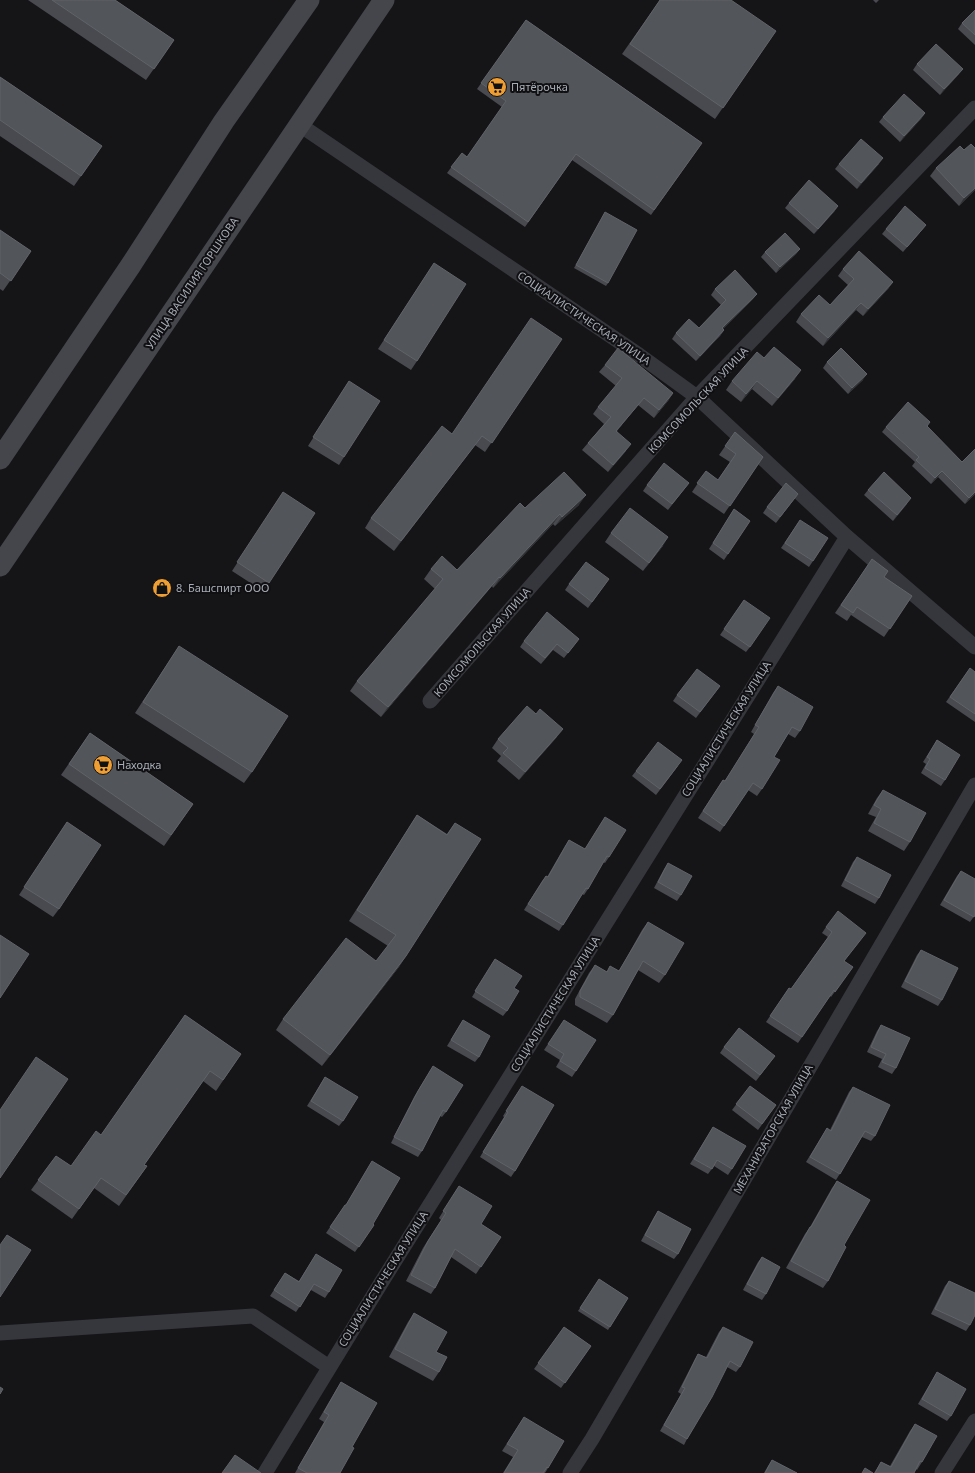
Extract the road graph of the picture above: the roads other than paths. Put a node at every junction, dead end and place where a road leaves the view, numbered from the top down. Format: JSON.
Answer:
{"nodes":[{"id":1,"x":309,"y":0,"type":"edge"},
{"id":2,"x":384,"y":0,"type":"edge"},
{"id":3,"x":975,"y":108,"type":"edge"},
{"id":4,"x":300,"y":125,"type":"junction"},
{"id":5,"x":698,"y":397,"type":"junction"},
{"id":6,"x":0,"y":459,"type":"edge"},
{"id":7,"x":847,"y":537,"type":"junction"},
{"id":8,"x":0,"y":566,"type":"edge"},
{"id":9,"x":975,"y":647,"type":"edge"},
{"id":10,"x":430,"y":701,"type":"dead end"},
{"id":11,"x":975,"y":785,"type":"edge"},
{"id":12,"x":0,"y":1333,"type":"edge"},
{"id":13,"x":329,"y":1368,"type":"junction"},
{"id":14,"x":975,"y":1420,"type":"edge"},
{"id":15,"x":265,"y":1473,"type":"edge"},
{"id":16,"x":570,"y":1473,"type":"edge"},
{"id":17,"x":942,"y":1473,"type":"edge"}],
"edges":[{"from":1,"to":6,"type":"main road"},
{"from":2,"to":4,"type":"main road","name":"УЛИЦА ВАСИЛИЯ ГОРШКОВА"},
{"from":3,"to":5,"type":"street","name":"КОМСОМОЛЬСКАЯ УЛИЦА"},
{"from":4,"to":5,"type":"street","name":"СОЦИАЛИСТИЧЕСКАЯ УЛИЦА"},
{"from":4,"to":8,"type":"main road","name":"УЛИЦА ВАСИЛИЯ ГОРШКОВА"},
{"from":5,"to":7,"type":"street","name":"СОЦИАЛИСТИЧЕСКАЯ УЛИЦА"},
{"from":5,"to":10,"type":"street","name":"КОМСОМОЛЬСКАЯ УЛИЦА"},
{"from":7,"to":9,"type":"street","name":"СОЦИАЛИСТИЧЕСКАЯ УЛИЦА"},
{"from":7,"to":13,"type":"street","name":"СОЦИАЛИСТИЧЕСКАЯ УЛИЦА"},
{"from":11,"to":16,"type":"street","name":"МЕХАНИЗАТОРСКАЯ УЛИЦА"},
{"from":12,"to":13,"type":"street"},
{"from":13,"to":15,"type":"street","name":"СОЦИАЛИСТИЧЕСКАЯ УЛИЦА"},
{"from":14,"to":17,"type":"street"}]}
